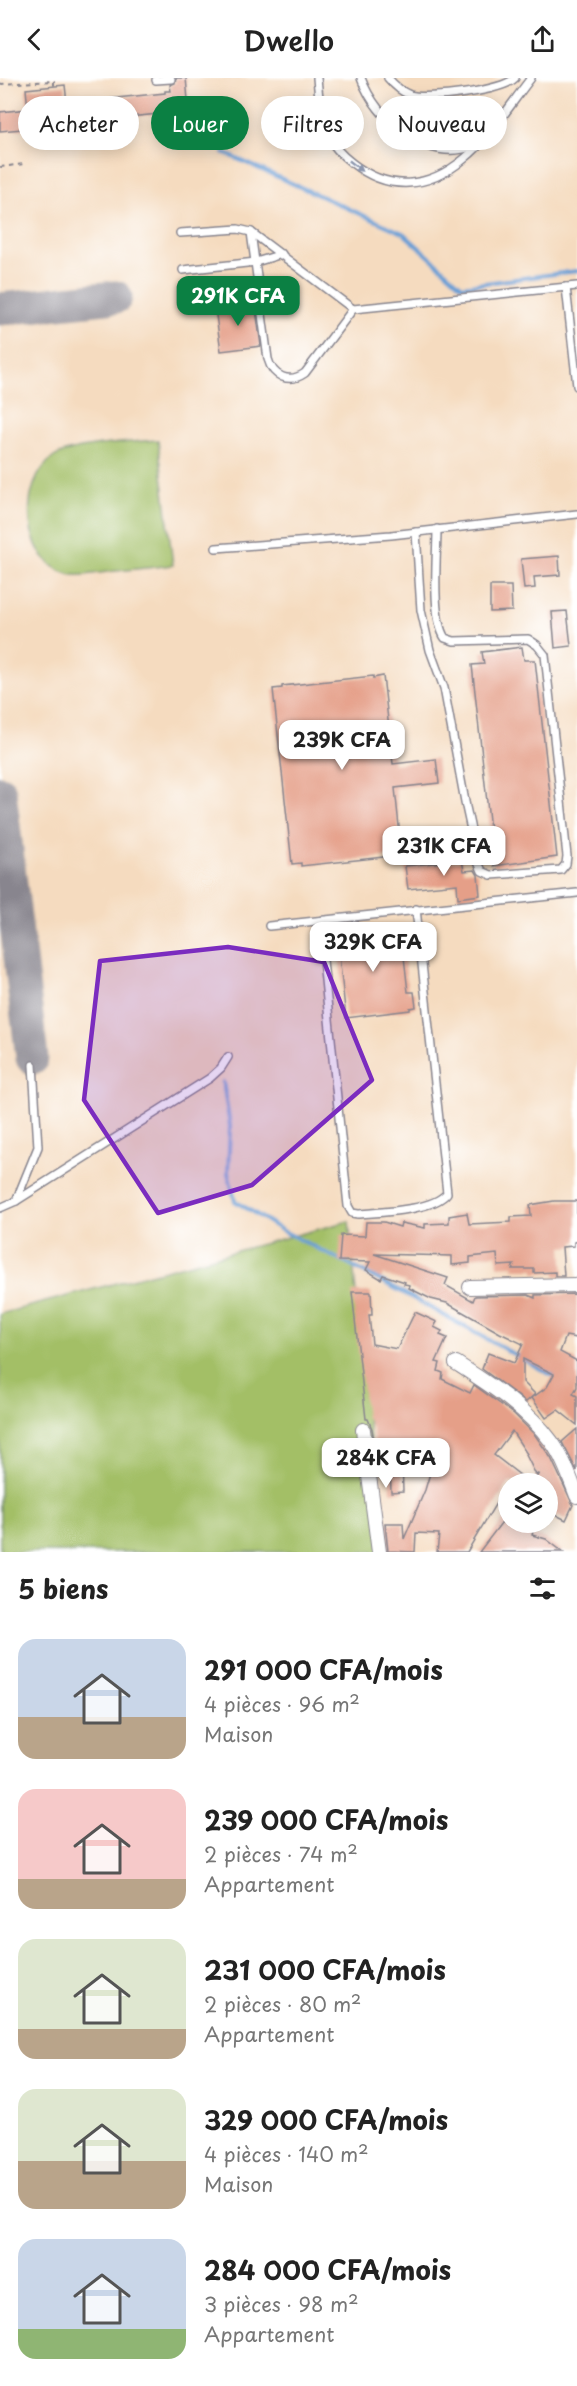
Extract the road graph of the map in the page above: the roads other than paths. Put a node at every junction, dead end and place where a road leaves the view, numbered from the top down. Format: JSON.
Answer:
{"nodes":[{"id":1,"x":317,"y":78,"type":"edge"},
{"id":2,"x":361,"y":78,"type":"edge"},
{"id":3,"x":388,"y":78,"type":"edge"},
{"id":4,"x":515,"y":78,"type":"edge"},
{"id":5,"x":531,"y":78,"type":"edge"},
{"id":6,"x":171,"y":79,"type":"edge"},
{"id":7,"x":156,"y":80,"type":"dead end"},
{"id":8,"x":376,"y":108,"type":"edge"},
{"id":9,"x":507,"y":109,"type":"edge"},
{"id":10,"x":445,"y":150,"type":"edge"},
{"id":11,"x":465,"y":150,"type":"edge"},
{"id":12,"x":473,"y":150,"type":"edge"},
{"id":13,"x":180,"y":232,"type":"dead end"},
{"id":14,"x":251,"y":232,"type":"junction"},
{"id":15,"x":282,"y":254,"type":"junction"},
{"id":16,"x":256,"y":262,"type":"junction"},
{"id":17,"x":183,"y":270,"type":"dead end"},
{"id":18,"x":577,"y":286,"type":"edge"},
{"id":19,"x":566,"y":287,"type":"junction"},
{"id":20,"x":353,"y":309,"type":"junction"},
{"id":21,"x":576,"y":361,"type":"edge"},
{"id":22,"x":577,"y":386,"type":"edge"},
{"id":23,"x":577,"y":514,"type":"edge"},
{"id":24,"x":437,"y":529,"type":"junction"},
{"id":25,"x":416,"y":532,"type":"junction"},
{"id":26,"x":216,"y":548,"type":"dead end"},
{"id":27,"x":577,"y":893,"type":"edge"},
{"id":28,"x":417,"y":909,"type":"junction"},
{"id":29,"x":319,"y":921,"type":"junction"},
{"id":30,"x":269,"y":926,"type":"dead end"},
{"id":31,"x":228,"y":1057,"type":"dead end"},
{"id":32,"x":33,"y":1065,"type":"dead end"},
{"id":33,"x":16,"y":1201,"type":"junction"},
{"id":34,"x":0,"y":1208,"type":"edge"},
{"id":35,"x":577,"y":1285,"type":"edge"},
{"id":36,"x":470,"y":1287,"type":"dead end"},
{"id":37,"x":456,"y":1363,"type":"dead end"},
{"id":38,"x":363,"y":1430,"type":"dead end"},
{"id":39,"x":577,"y":1496,"type":"edge"},
{"id":40,"x":379,"y":1552,"type":"edge"}],
"edges":[{"from":1,"to":12,"type":"lane","one_way":true},
{"from":2,"to":8,"type":"lane"},
{"from":3,"to":4,"type":"lane"},
{"from":5,"to":9,"type":"lane"},
{"from":6,"to":7,"type":"lane"},
{"from":10,"to":11,"type":"lane"},
{"from":13,"to":14,"type":"lane"},
{"from":14,"to":15,"type":"lane"},
{"from":14,"to":16,"type":"lane"},
{"from":15,"to":16,"type":"lane"},
{"from":15,"to":20,"type":"lane"},
{"from":16,"to":17,"type":"lane"},
{"from":16,"to":20,"type":"lane"},
{"from":18,"to":19,"type":"lane"},
{"from":19,"to":20,"type":"lane"},
{"from":19,"to":21,"type":"lane"},
{"from":21,"to":22,"type":"lane"},
{"from":23,"to":24,"type":"lane"},
{"from":24,"to":25,"type":"lane"},
{"from":24,"to":25,"type":"lane"},
{"from":25,"to":26,"type":"lane"},
{"from":27,"to":28,"type":"lane"},
{"from":28,"to":29,"type":"lane"},
{"from":28,"to":29,"type":"lane"},
{"from":29,"to":30,"type":"lane"},
{"from":31,"to":33,"type":"lane"},
{"from":32,"to":33,"type":"lane"},
{"from":33,"to":34,"type":"lane"},
{"from":35,"to":36,"type":"street"},
{"from":37,"to":39,"type":"street"},
{"from":38,"to":40,"type":"street"}]}
